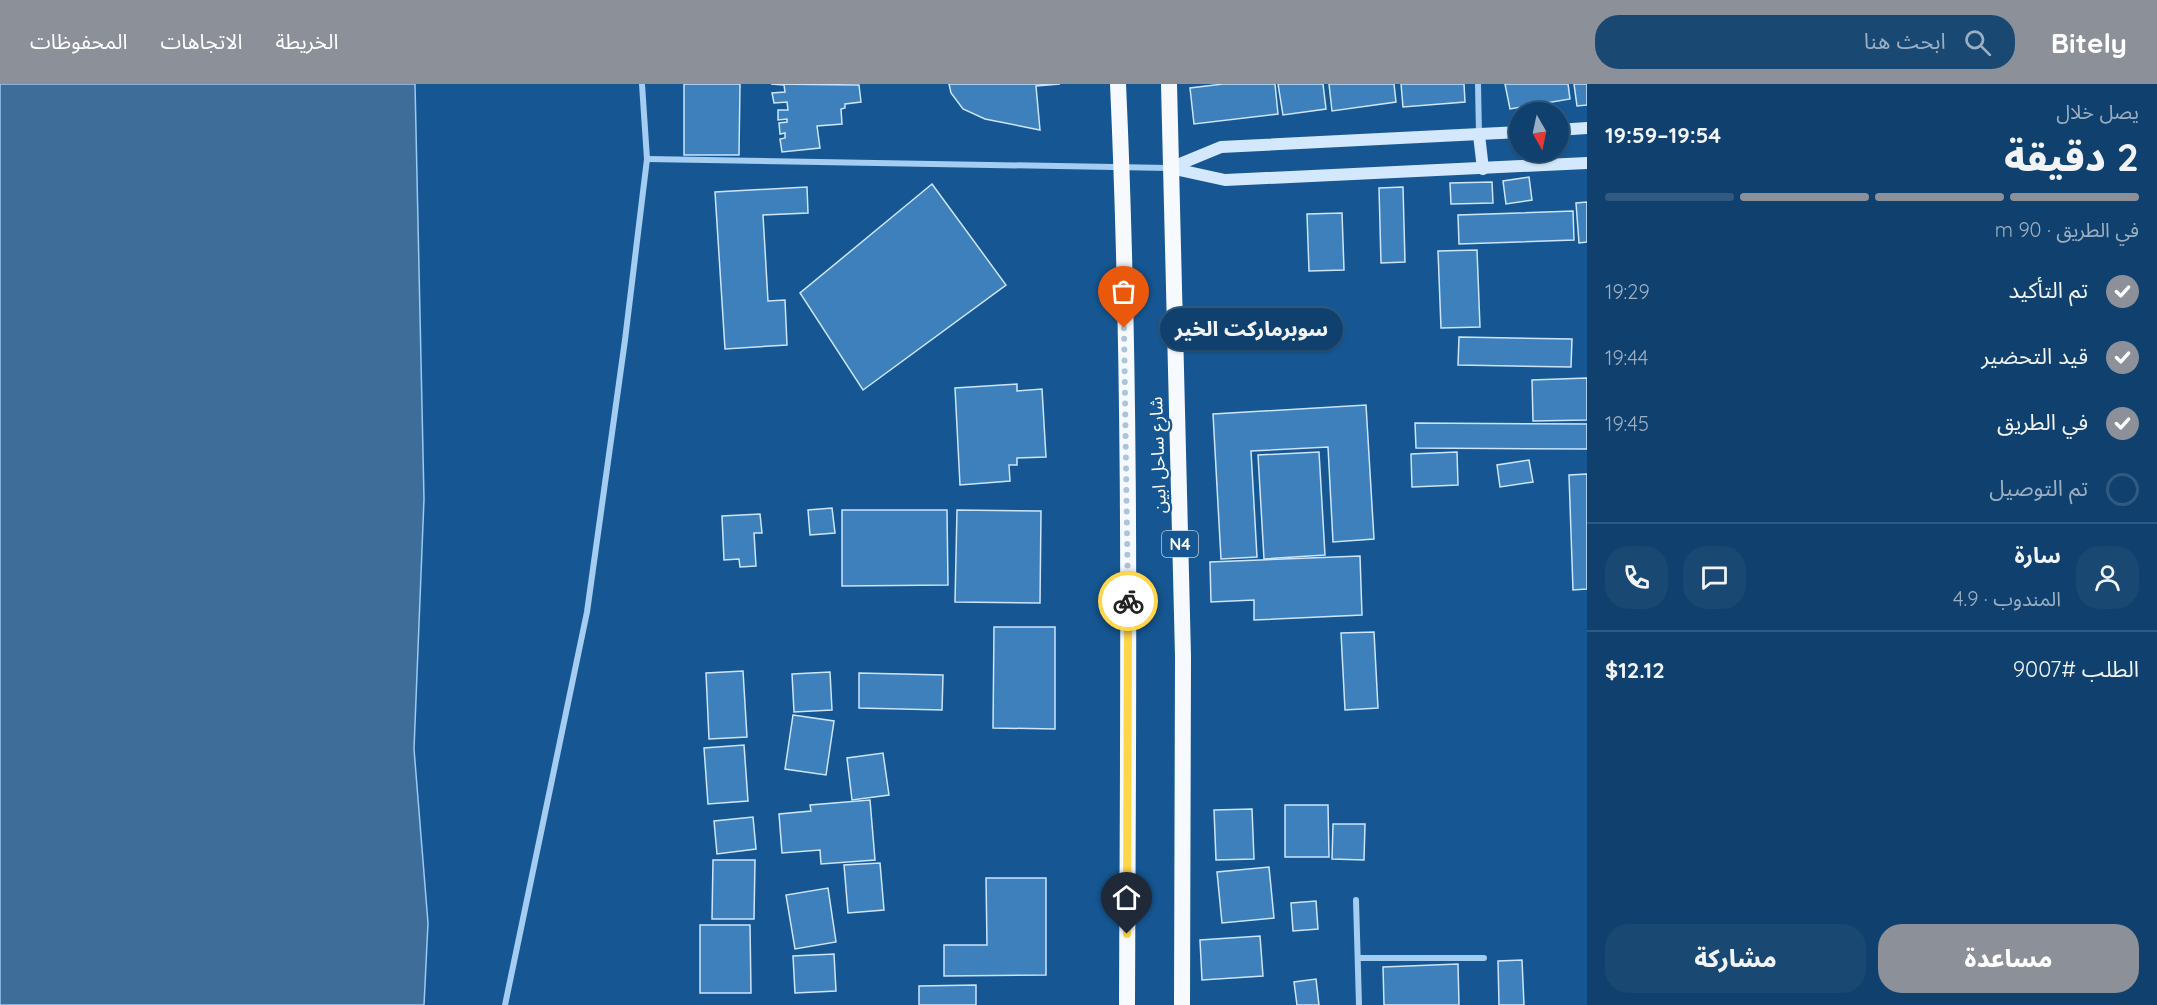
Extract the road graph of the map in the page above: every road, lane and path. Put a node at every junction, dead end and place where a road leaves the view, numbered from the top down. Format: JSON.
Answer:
{"nodes":[{"id":1,"x":642,"y":84,"type":"edge"},
{"id":2,"x":1118,"y":84,"type":"edge"},
{"id":3,"x":1169,"y":84,"type":"edge"},
{"id":4,"x":1478,"y":84,"type":"edge"},
{"id":5,"x":1587,"y":128,"type":"edge"},
{"id":6,"x":1569,"y":129,"type":"edge"},
{"id":7,"x":1509,"y":133,"type":"edge"},
{"id":8,"x":1479,"y":135,"type":"junction"},
{"id":9,"x":647,"y":159,"type":"junction"},
{"id":10,"x":1587,"y":163,"type":"edge"},
{"id":11,"x":1122,"y":166,"type":"junction"},
{"id":12,"x":1170,"y":168,"type":"junction"},
{"id":13,"x":1483,"y":169,"type":"junction"},
{"id":14,"x":1356,"y":900,"type":"dead end"},
{"id":15,"x":1359,"y":958,"type":"junction"},
{"id":16,"x":1484,"y":958,"type":"dead end"},
{"id":17,"x":505,"y":1005,"type":"edge"},
{"id":18,"x":1126,"y":1005,"type":"edge"},
{"id":19,"x":1182,"y":1005,"type":"edge"},
{"id":20,"x":1359,"y":1005,"type":"edge"}],
"edges":[{"from":1,"to":9,"type":"street"},
{"from":2,"to":11,"type":"highway","name":"شارع ساحل ابين"},
{"from":3,"to":12,"type":"highway","name":"شارع ساحل ابين","number":"N4"},
{"from":4,"to":8,"type":"street"},
{"from":5,"to":6,"type":"main road"},
{"from":7,"to":8,"type":"main road"},
{"from":8,"to":12,"type":"main road"},
{"from":8,"to":13,"type":"main road"},
{"from":9,"to":11,"type":"street"},
{"from":9,"to":17,"type":"street"},
{"from":10,"to":13,"type":"main road"},
{"from":11,"to":12,"type":"street"},
{"from":11,"to":18,"type":"highway","name":"شارع ساحل ابين"},
{"from":12,"to":13,"type":"main road"},
{"from":12,"to":19,"type":"highway","name":"شارع ساحل ابين","number":"N4"},
{"from":14,"to":15,"type":"street"},
{"from":15,"to":16,"type":"street"},
{"from":15,"to":20,"type":"street"}]}
